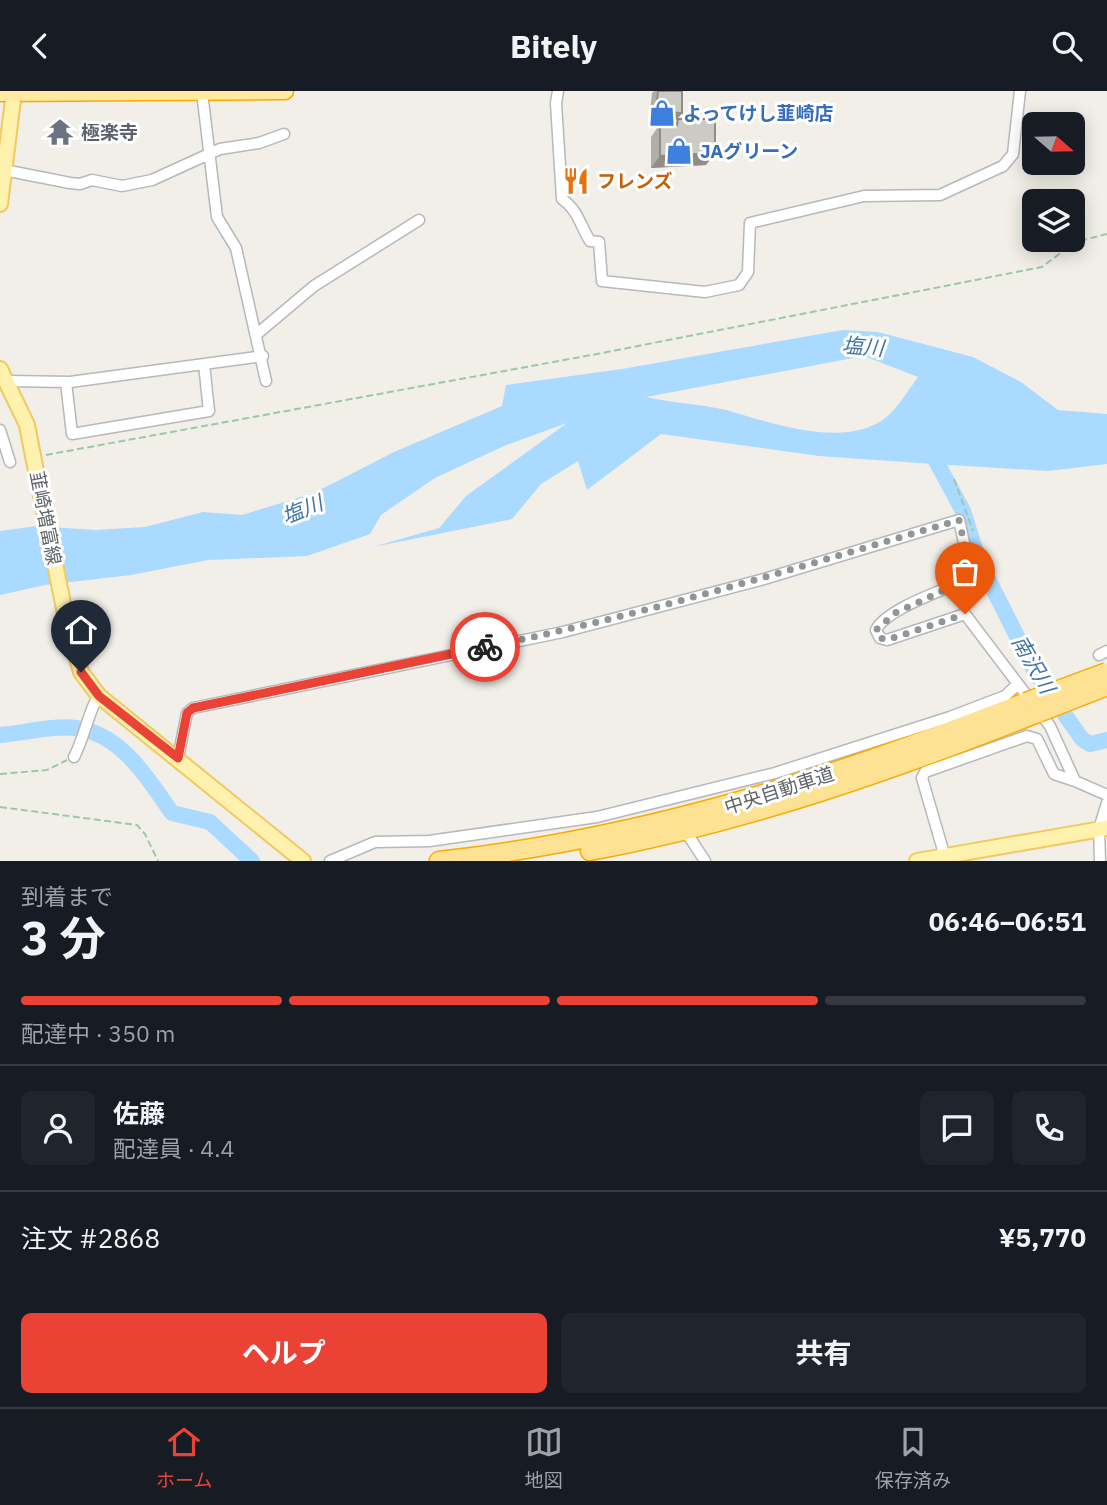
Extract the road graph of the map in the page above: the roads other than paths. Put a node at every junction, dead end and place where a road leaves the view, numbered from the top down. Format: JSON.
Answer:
{"nodes":[{"id":1,"x":285,"y":91,"type":"edge"},
{"id":2,"x":558,"y":91,"type":"edge"},
{"id":3,"x":1020,"y":91,"type":"edge"},
{"id":4,"x":6,"y":92,"type":"edge"},
{"id":5,"x":202,"y":92,"type":"edge"},
{"id":6,"x":284,"y":134,"type":"dead end"},
{"id":7,"x":208,"y":153,"type":"junction"},
{"id":8,"x":4,"y":170,"type":"junction"},
{"id":9,"x":0,"y":204,"type":"edge"},
{"id":10,"x":419,"y":220,"type":"dead end"},
{"id":11,"x":257,"y":334,"type":"junction"},
{"id":12,"x":263,"y":356,"type":"junction"},
{"id":13,"x":204,"y":364,"type":"junction"},
{"id":14,"x":4,"y":375,"type":"edge"},
{"id":15,"x":266,"y":381,"type":"dead end"},
{"id":16,"x":66,"y":382,"type":"junction"},
{"id":17,"x":0,"y":430,"type":"edge"},
{"id":18,"x":10,"y":462,"type":"dead end"},
{"id":19,"x":1107,"y":672,"type":"edge"},
{"id":20,"x":1018,"y":684,"type":"junction"},
{"id":21,"x":1107,"y":686,"type":"edge"},
{"id":22,"x":99,"y":696,"type":"junction"},
{"id":23,"x":1032,"y":708,"type":"junction"},
{"id":24,"x":74,"y":757,"type":"road end"},
{"id":25,"x":178,"y":758,"type":"junction"},
{"id":26,"x":1075,"y":781,"type":"junction"},
{"id":27,"x":1107,"y":795,"type":"edge"},
{"id":28,"x":1107,"y":803,"type":"edge"},
{"id":29,"x":1103,"y":829,"type":"edge"},
{"id":30,"x":690,"y":838,"type":"dead end"},
{"id":31,"x":945,"y":857,"type":"junction"},
{"id":32,"x":303,"y":861,"type":"edge"},
{"id":33,"x":330,"y":861,"type":"edge"},
{"id":34,"x":439,"y":861,"type":"edge"},
{"id":35,"x":531,"y":861,"type":"edge"},
{"id":36,"x":705,"y":861,"type":"edge"},
{"id":37,"x":917,"y":861,"type":"edge"},
{"id":38,"x":1100,"y":861,"type":"edge"}],
"edges":[{"from":1,"to":5,"type":"highway"},
{"from":2,"to":3,"type":"street"},
{"from":4,"to":5,"type":"highway"},
{"from":4,"to":8,"type":"main road"},
{"from":5,"to":7,"type":"street"},
{"from":6,"to":7,"type":"street"},
{"from":7,"to":8,"type":"street"},
{"from":7,"to":11,"type":"street"},
{"from":8,"to":9,"type":"main road"},
{"from":10,"to":11,"type":"street"},
{"from":11,"to":12,"type":"street"},
{"from":12,"to":13,"type":"street"},
{"from":12,"to":15,"type":"street"},
{"from":13,"to":16,"type":"street"},
{"from":13,"to":16,"type":"street"},
{"from":14,"to":16,"type":"street"},
{"from":14,"to":22,"type":"main road","name":"韮崎増富線","bridge":true},
{"from":17,"to":18,"type":"street"},
{"from":19,"to":23,"type":"highway","name":"中央自動車道","bridge":true},
{"from":20,"to":25,"type":"street"},
{"from":20,"to":26,"type":"street"},
{"from":20,"to":33,"type":"street"},
{"from":21,"to":23,"type":"highway","name":"中央自動車道","bridge":true},
{"from":22,"to":24,"type":"street"},
{"from":22,"to":25,"type":"main road","name":"韮崎増富線"},
{"from":23,"to":34,"type":"highway","name":"中央自動車道"},
{"from":23,"to":35,"type":"highway","name":"中央自動車道"},
{"from":25,"to":32,"type":"main road","name":"韮崎増富線"},
{"from":26,"to":27,"type":"street"},
{"from":26,"to":31,"type":"street"},
{"from":28,"to":29,"type":"street"},
{"from":29,"to":31,"type":"main road"},
{"from":29,"to":38,"type":"street"},
{"from":30,"to":36,"type":"street"},
{"from":31,"to":37,"type":"main road"}]}
